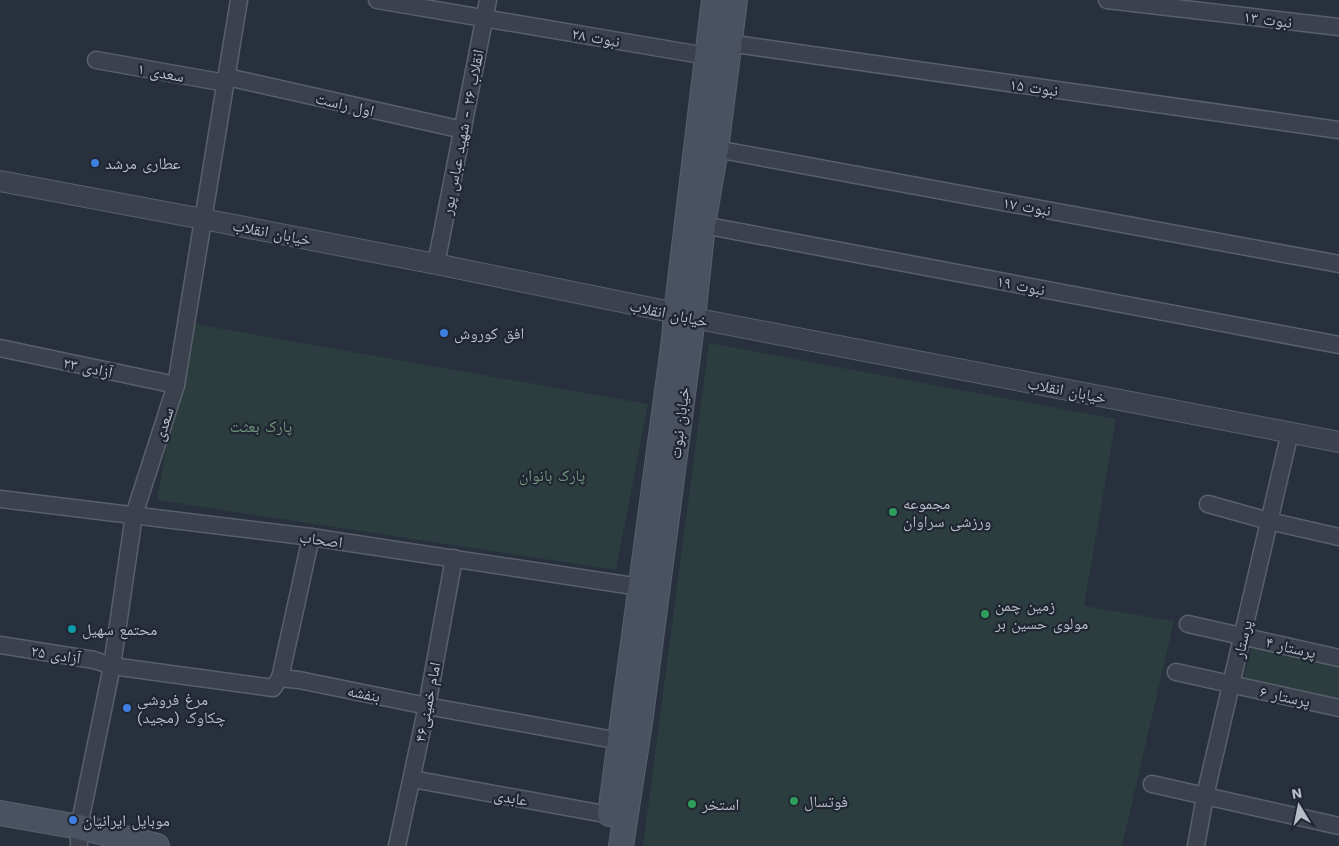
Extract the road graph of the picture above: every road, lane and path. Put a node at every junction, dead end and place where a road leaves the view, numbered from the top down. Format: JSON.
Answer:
{"nodes":[{"id":1,"x":239,"y":0,"type":"edge"},
{"id":2,"x":377,"y":0,"type":"edge"},
{"id":3,"x":488,"y":0,"type":"edge"},
{"id":4,"x":714,"y":0,"type":"edge"},
{"id":5,"x":735,"y":0,"type":"edge"},
{"id":6,"x":1107,"y":0,"type":"edge"},
{"id":7,"x":484,"y":18,"type":"junction"},
{"id":8,"x":1339,"y":27,"type":"edge"},
{"id":9,"x":718,"y":50,"type":"junction"},
{"id":10,"x":96,"y":60,"type":"dead end"},
{"id":11,"x":226,"y":80,"type":"junction"},
{"id":12,"x":463,"y":130,"type":"junction"},
{"id":13,"x":1339,"y":130,"type":"edge"},
{"id":14,"x":716,"y":149,"type":"junction"},
{"id":15,"x":0,"y":181,"type":"edge"},
{"id":16,"x":203,"y":219,"type":"junction"},
{"id":17,"x":703,"y":225,"type":"junction"},
{"id":18,"x":436,"y":264,"type":"junction"},
{"id":19,"x":1339,"y":264,"type":"edge"},
{"id":20,"x":684,"y":316,"type":"junction"},
{"id":21,"x":1339,"y":345,"type":"edge"},
{"id":22,"x":0,"y":348,"type":"edge"},
{"id":23,"x":176,"y":385,"type":"junction"},
{"id":24,"x":1290,"y":432,"type":"junction"},
{"id":25,"x":1339,"y":442,"type":"edge"},
{"id":26,"x":0,"y":499,"type":"edge"},
{"id":27,"x":1208,"y":504,"type":"dead end"},
{"id":28,"x":134,"y":515,"type":"junction"},
{"id":29,"x":1269,"y":521,"type":"junction"},
{"id":30,"x":311,"y":537,"type":"junction"},
{"id":31,"x":1339,"y":537,"type":"edge"},
{"id":32,"x":454,"y":558,"type":"junction"},
{"id":33,"x":649,"y":588,"type":"junction"},
{"id":34,"x":1188,"y":624,"type":"dead end"},
{"id":35,"x":1243,"y":636,"type":"junction"},
{"id":36,"x":0,"y":645,"type":"edge"},
{"id":37,"x":1339,"y":658,"type":"edge"},
{"id":38,"x":112,"y":666,"type":"junction"},
{"id":39,"x":1176,"y":672,"type":"dead end"},
{"id":40,"x":280,"y":678,"type":"junction"},
{"id":41,"x":1231,"y":684,"type":"junction"},
{"id":42,"x":427,"y":706,"type":"junction"},
{"id":43,"x":1339,"y":708,"type":"edge"},
{"id":44,"x":620,"y":741,"type":"junction"},
{"id":45,"x":412,"y":779,"type":"junction"},
{"id":46,"x":1152,"y":784,"type":"dead end"},
{"id":47,"x":1205,"y":796,"type":"junction"},
{"id":48,"x":0,"y":813,"type":"edge"},
{"id":49,"x":610,"y":815,"type":"junction"},
{"id":50,"x":1339,"y":826,"type":"edge"},
{"id":51,"x":0,"y":828,"type":"edge"},
{"id":52,"x":81,"y":841,"type":"edge"},
{"id":53,"x":157,"y":846,"type":"edge"},
{"id":54,"x":397,"y":846,"type":"edge"},
{"id":55,"x":606,"y":846,"type":"edge"},
{"id":56,"x":621,"y":846,"type":"edge"},
{"id":57,"x":1196,"y":846,"type":"edge"}],
"edges":[{"from":1,"to":11,"type":"street","name":"سعدی"},
{"from":2,"to":7,"type":"street","name":"نبوت ۲۸"},
{"from":3,"to":7,"type":"street","name":"انقلاب ۲۶ - شهید عباس پور"},
{"from":4,"to":9,"type":"main road","name":"خیابان نبوت"},
{"from":5,"to":9,"type":"main road","name":"خیابان نبوت"},
{"from":6,"to":8,"type":"street","name":"نبوت ۱۳"},
{"from":7,"to":9,"type":"street","name":"نبوت ۲۸"},
{"from":7,"to":12,"type":"street","name":"انقلاب ۲۶ - شهید عباس پور"},
{"from":9,"to":13,"type":"street","name":"نبوت ۱۵"},
{"from":9,"to":14,"type":"main road","name":"خیابان نبوت"},
{"from":9,"to":20,"type":"main road","name":"خیابان نبوت"},
{"from":10,"to":11,"type":"street","name":"سعدی ۱"},
{"from":11,"to":12,"type":"street","name":"اول راست"},
{"from":11,"to":16,"type":"street","name":"سعدی"},
{"from":12,"to":18,"type":"street","name":"انقلاب ۲۶ - شهید عباس پور"},
{"from":14,"to":17,"type":"main road","name":"خیابان نبوت"},
{"from":14,"to":19,"type":"street","name":"نبوت ۱۷"},
{"from":15,"to":16,"type":"street","name":"خیابان انقلاب"},
{"from":16,"to":18,"type":"street","name":"خیابان انقلاب"},
{"from":16,"to":23,"type":"street","name":"سعدی"},
{"from":17,"to":20,"type":"main road","name":"خیابان نبوت"},
{"from":17,"to":21,"type":"street","name":"نبوت ۱۹"},
{"from":18,"to":20,"type":"street","name":"خیابان انقلاب"},
{"from":20,"to":24,"type":"street","name":"خیابان انقلاب"},
{"from":20,"to":33,"type":"main road","name":"خیابان نبوت"},
{"from":22,"to":23,"type":"street","name":"آزادی ۲۳"},
{"from":23,"to":28,"type":"street","name":"سعدی"},
{"from":24,"to":25,"type":"street","name":"خیابان انقلاب"},
{"from":24,"to":29,"type":"street","name":"پرستار"},
{"from":26,"to":28,"type":"street","name":"اصحاب"},
{"from":27,"to":29,"type":"street"},
{"from":28,"to":30,"type":"street","name":"اصحاب"},
{"from":28,"to":38,"type":"street","name":"سعدی"},
{"from":29,"to":31,"type":"street"},
{"from":29,"to":35,"type":"street","name":"پرستار"},
{"from":30,"to":32,"type":"street","name":"اصحاب"},
{"from":30,"to":40,"type":"street"},
{"from":32,"to":33,"type":"street","name":"اصحاب"},
{"from":32,"to":42,"type":"street","name":"امام خمینی۴۶"},
{"from":33,"to":44,"type":"main road","name":"خیابان نبوت"},
{"from":33,"to":56,"type":"main road","name":"خیابان نبوت"},
{"from":34,"to":35,"type":"street","name":"پرستار ۴"},
{"from":35,"to":37,"type":"street","name":"پرستار ۴"},
{"from":35,"to":41,"type":"street","name":"پرستار"},
{"from":36,"to":38,"type":"street","name":"آزادی ۲۵"},
{"from":38,"to":40,"type":"street"},
{"from":38,"to":52,"type":"street","name":"سعدی"},
{"from":39,"to":41,"type":"street","name":"پرستار ۶"},
{"from":40,"to":42,"type":"street","name":"بنفشه"},
{"from":41,"to":43,"type":"street","name":"پرستار ۶"},
{"from":41,"to":47,"type":"street","name":"پرستار"},
{"from":42,"to":44,"type":"street","name":"بنفشه"},
{"from":42,"to":45,"type":"street","name":"امام خمینی۴۶"},
{"from":44,"to":49,"type":"main road","name":"خیابان نبوت"},
{"from":45,"to":49,"type":"street","name":"عابدی"},
{"from":45,"to":54,"type":"street","name":"امام خمینی۴۶"},
{"from":46,"to":47,"type":"street"},
{"from":47,"to":50,"type":"street"},
{"from":47,"to":57,"type":"street","name":"پرستار"},
{"from":48,"to":52,"type":"main road"},
{"from":49,"to":55,"type":"main road","name":"خیابان نبوت"},
{"from":51,"to":52,"type":"main road"},
{"from":52,"to":53,"type":"main road"}]}
